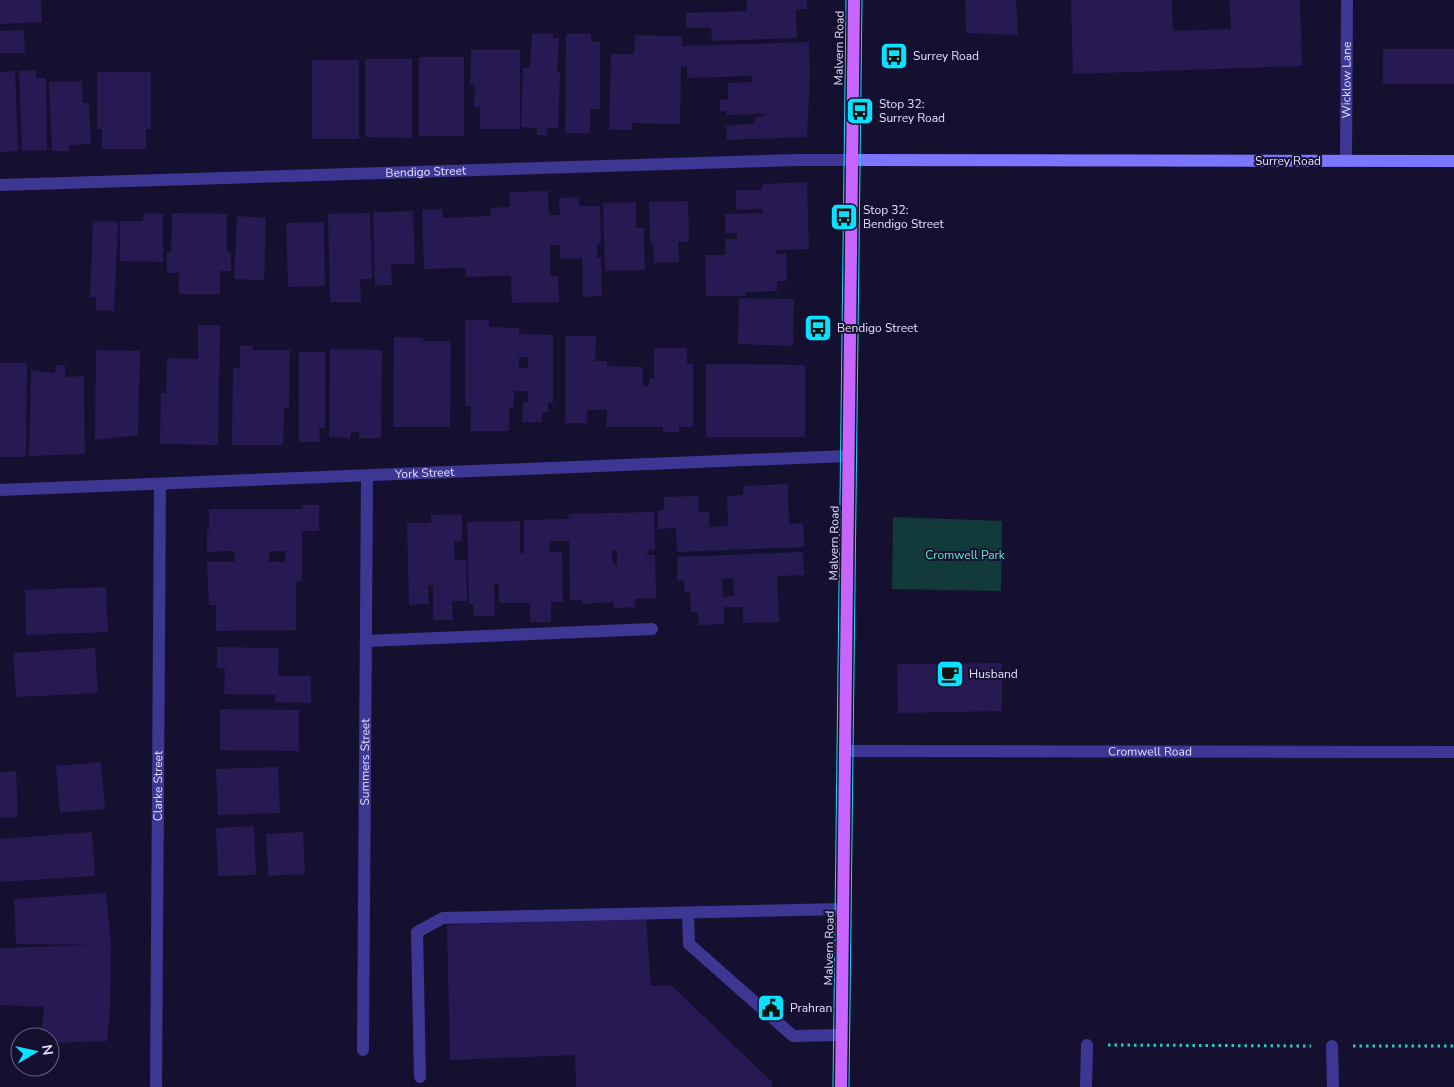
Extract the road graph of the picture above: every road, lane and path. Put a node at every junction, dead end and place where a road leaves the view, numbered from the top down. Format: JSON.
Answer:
{"nodes":[{"id":1,"x":854,"y":0,"type":"edge"},
{"id":2,"x":1347,"y":0,"type":"edge"},
{"id":3,"x":852,"y":160,"type":"junction"},
{"id":4,"x":1346,"y":161,"type":"junction"},
{"id":5,"x":1454,"y":161,"type":"edge"},
{"id":6,"x":0,"y":185,"type":"edge"},
{"id":7,"x":848,"y":456,"type":"junction"},
{"id":8,"x":367,"y":476,"type":"junction"},
{"id":9,"x":160,"y":484,"type":"junction"},
{"id":10,"x":0,"y":490,"type":"edge"},
{"id":11,"x":652,"y":629,"type":"dead end"},
{"id":12,"x":366,"y":641,"type":"junction"},
{"id":13,"x":845,"y":751,"type":"junction"},
{"id":14,"x":1454,"y":752,"type":"edge"},
{"id":15,"x":843,"y":909,"type":"junction"},
{"id":16,"x":688,"y":913,"type":"junction"},
{"id":17,"x":841,"y":1035,"type":"junction"},
{"id":18,"x":1087,"y":1045,"type":"joint"},
{"id":19,"x":1332,"y":1046,"type":"junction"},
{"id":20,"x":1454,"y":1046,"type":"edge"},
{"id":21,"x":363,"y":1050,"type":"dead end"},
{"id":22,"x":420,"y":1078,"type":"dead end"},
{"id":23,"x":156,"y":1087,"type":"edge"},
{"id":24,"x":841,"y":1087,"type":"edge"},
{"id":25,"x":1086,"y":1087,"type":"edge"},
{"id":26,"x":1333,"y":1087,"type":"edge"}],
"edges":[{"from":1,"to":3,"type":"main road","name":"Malvern Road"},
{"from":2,"to":4,"type":"street","name":"Wicklow Lane"},
{"from":3,"to":4,"type":"street","name":"Surrey Road"},
{"from":3,"to":6,"type":"street","name":"Bendigo Street"},
{"from":3,"to":7,"type":"main road","name":"Malvern Road"},
{"from":4,"to":5,"type":"street","name":"Surrey Road"},
{"from":7,"to":8,"type":"street","name":"York Street"},
{"from":7,"to":13,"type":"main road","name":"Malvern Road"},
{"from":8,"to":9,"type":"street","name":"York Street"},
{"from":8,"to":12,"type":"street","name":"Summers Street"},
{"from":9,"to":10,"type":"street","name":"York Street"},
{"from":9,"to":23,"type":"street","name":"Clarke Street"},
{"from":11,"to":12,"type":"street"},
{"from":12,"to":21,"type":"street","name":"Summers Street"},
{"from":13,"to":14,"type":"street","name":"Cromwell Road"},
{"from":13,"to":15,"type":"main road","name":"Malvern Road"},
{"from":15,"to":16,"type":"street"},
{"from":15,"to":17,"type":"main road","name":"Malvern Road"},
{"from":16,"to":17,"type":"street"},
{"from":16,"to":22,"type":"street"},
{"from":17,"to":24,"type":"main road","name":"Malvern Road"},
{"from":18,"to":19,"type":"path"},
{"from":18,"to":25,"type":"street"},
{"from":19,"to":20,"type":"path"},
{"from":19,"to":26,"type":"street"}]}
